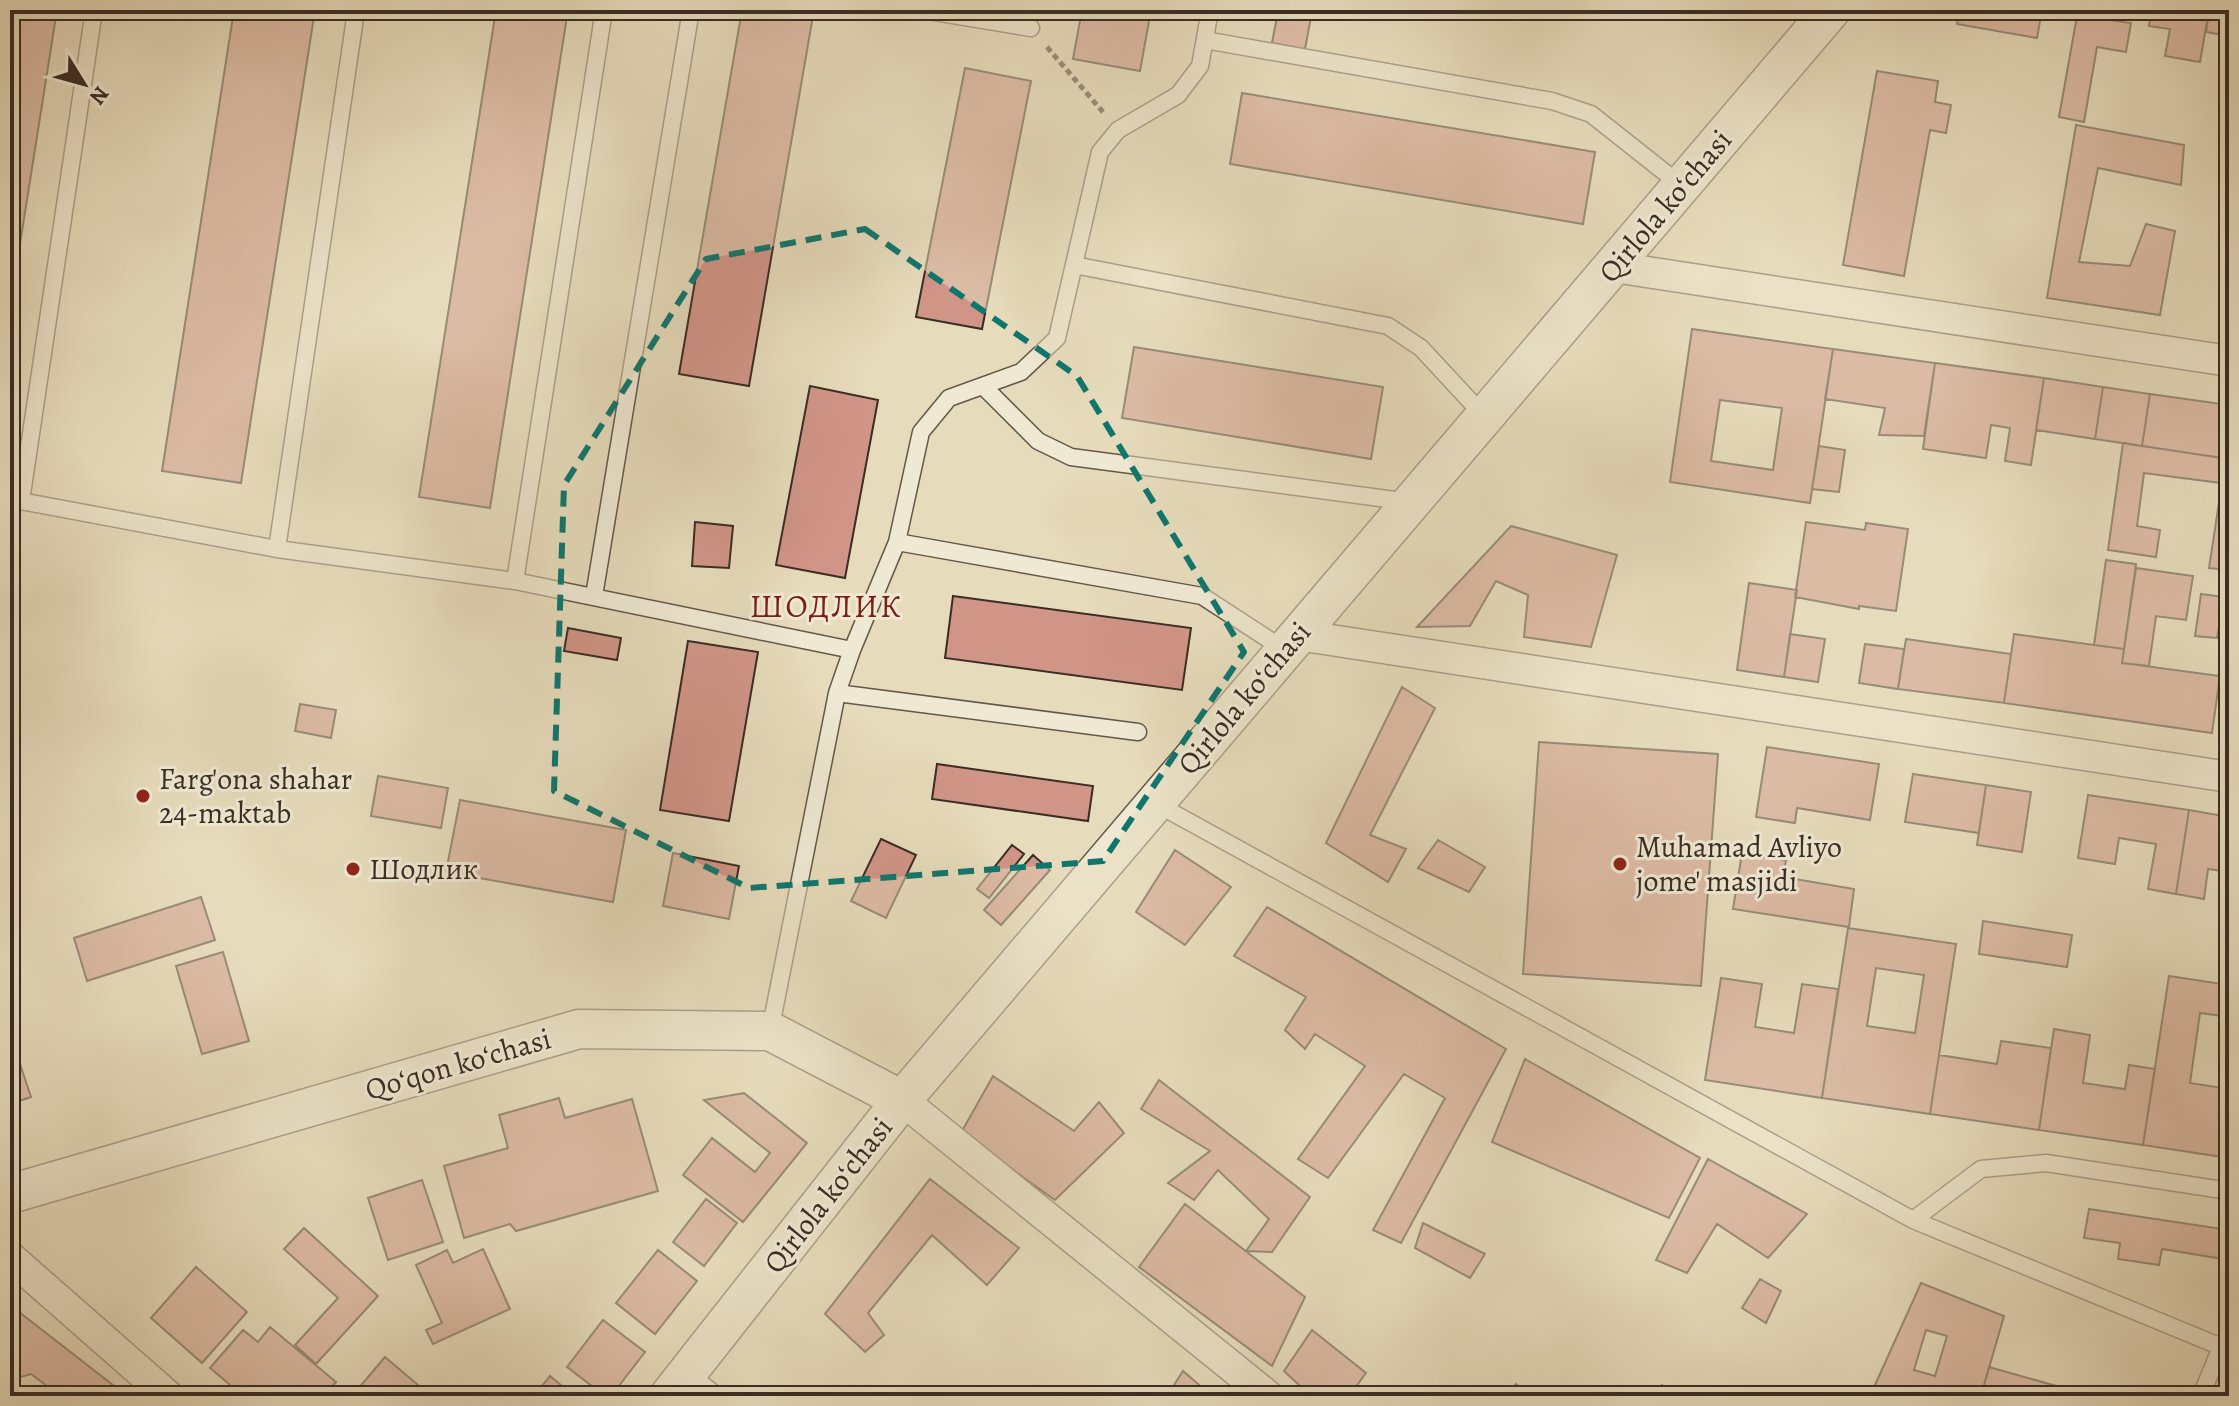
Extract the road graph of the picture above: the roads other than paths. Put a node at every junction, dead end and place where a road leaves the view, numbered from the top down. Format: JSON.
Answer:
{"nodes":[{"id":1,"x":94,"y":10,"type":"edge"},
{"id":2,"x":604,"y":10,"type":"edge"},
{"id":3,"x":691,"y":10,"type":"edge"},
{"id":4,"x":922,"y":10,"type":"edge"},
{"id":5,"x":1210,"y":10,"type":"edge"},
{"id":6,"x":1831,"y":10,"type":"edge"},
{"id":7,"x":355,"y":18,"type":"dead end"},
{"id":8,"x":1031,"y":28,"type":"road end"},
{"id":9,"x":1205,"y":40,"type":"junction"},
{"id":10,"x":1682,"y":186,"type":"junction"},
{"id":11,"x":1074,"y":265,"type":"junction"},
{"id":12,"x":1614,"y":267,"type":"junction"},
{"id":13,"x":2229,"y":361,"type":"edge"},
{"id":14,"x":983,"y":386,"type":"junction"},
{"id":15,"x":1485,"y":417,"type":"junction"},
{"id":16,"x":15,"y":500,"type":"edge"},
{"id":17,"x":1411,"y":503,"type":"junction"},
{"id":18,"x":897,"y":542,"type":"junction"},
{"id":19,"x":277,"y":549,"type":"junction"},
{"id":20,"x":515,"y":581,"type":"junction"},
{"id":21,"x":594,"y":596,"type":"junction"},
{"id":22,"x":1292,"y":642,"type":"junction"},
{"id":23,"x":852,"y":650,"type":"junction"},
{"id":24,"x":837,"y":693,"type":"junction"},
{"id":25,"x":1138,"y":732,"type":"dead end"},
{"id":26,"x":2229,"y":777,"type":"edge"},
{"id":27,"x":1155,"y":803,"type":"junction"},
{"id":28,"x":770,"y":1031,"type":"junction"},
{"id":29,"x":902,"y":1100,"type":"junction"},
{"id":30,"x":2229,"y":1191,"type":"edge"},
{"id":31,"x":10,"y":1194,"type":"edge"},
{"id":32,"x":1913,"y":1220,"type":"junction"},
{"id":33,"x":10,"y":1257,"type":"edge"},
{"id":34,"x":2225,"y":1348,"type":"edge"},
{"id":35,"x":686,"y":1390,"type":"edge"},
{"id":36,"x":168,"y":1396,"type":"edge"},
{"id":37,"x":1268,"y":1396,"type":"edge"},
{"id":38,"x":2201,"y":1396,"type":"edge"}],
"edges":[{"from":1,"to":16,"type":"lane"},
{"from":2,"to":20,"type":"lane"},
{"from":3,"to":21,"type":"lane"},
{"from":4,"to":8,"type":"lane"},
{"from":5,"to":9,"type":"lane"},
{"from":6,"to":10,"type":"street","name":"Qirlola koʻchasi"},
{"from":7,"to":19,"type":"lane"},
{"from":9,"to":10,"type":"lane"},
{"from":9,"to":11,"type":"lane"},
{"from":10,"to":12,"type":"street","name":"Qirlola koʻchasi"},
{"from":11,"to":14,"type":"lane"},
{"from":11,"to":15,"type":"lane"},
{"from":12,"to":13,"type":"street"},
{"from":12,"to":15,"type":"street","name":"Qirlola koʻchasi"},
{"from":14,"to":17,"type":"lane"},
{"from":14,"to":18,"type":"lane"},
{"from":15,"to":17,"type":"street","name":"Qirlola koʻchasi"},
{"from":16,"to":19,"type":"lane"},
{"from":17,"to":22,"type":"street","name":"Qirlola koʻchasi"},
{"from":18,"to":22,"type":"lane"},
{"from":18,"to":23,"type":"lane"},
{"from":19,"to":20,"type":"lane"},
{"from":20,"to":21,"type":"lane"},
{"from":21,"to":23,"type":"lane"},
{"from":22,"to":26,"type":"street"},
{"from":22,"to":27,"type":"street","name":"Qirlola koʻchasi"},
{"from":23,"to":24,"type":"lane"},
{"from":24,"to":25,"type":"lane"},
{"from":24,"to":28,"type":"lane"},
{"from":27,"to":29,"type":"street","name":"Qirlola koʻchasi"},
{"from":27,"to":32,"type":"lane"},
{"from":28,"to":29,"type":"street","name":"Qoʻqon koʻchasi"},
{"from":28,"to":31,"type":"street","name":"Qoʻqon koʻchasi"},
{"from":29,"to":35,"type":"street","name":"Qirlola koʻchasi"},
{"from":29,"to":37,"type":"street"},
{"from":30,"to":32,"type":"lane"},
{"from":32,"to":34,"type":"lane"},
{"from":33,"to":36,"type":"street"},
{"from":34,"to":38,"type":"lane"}]}
